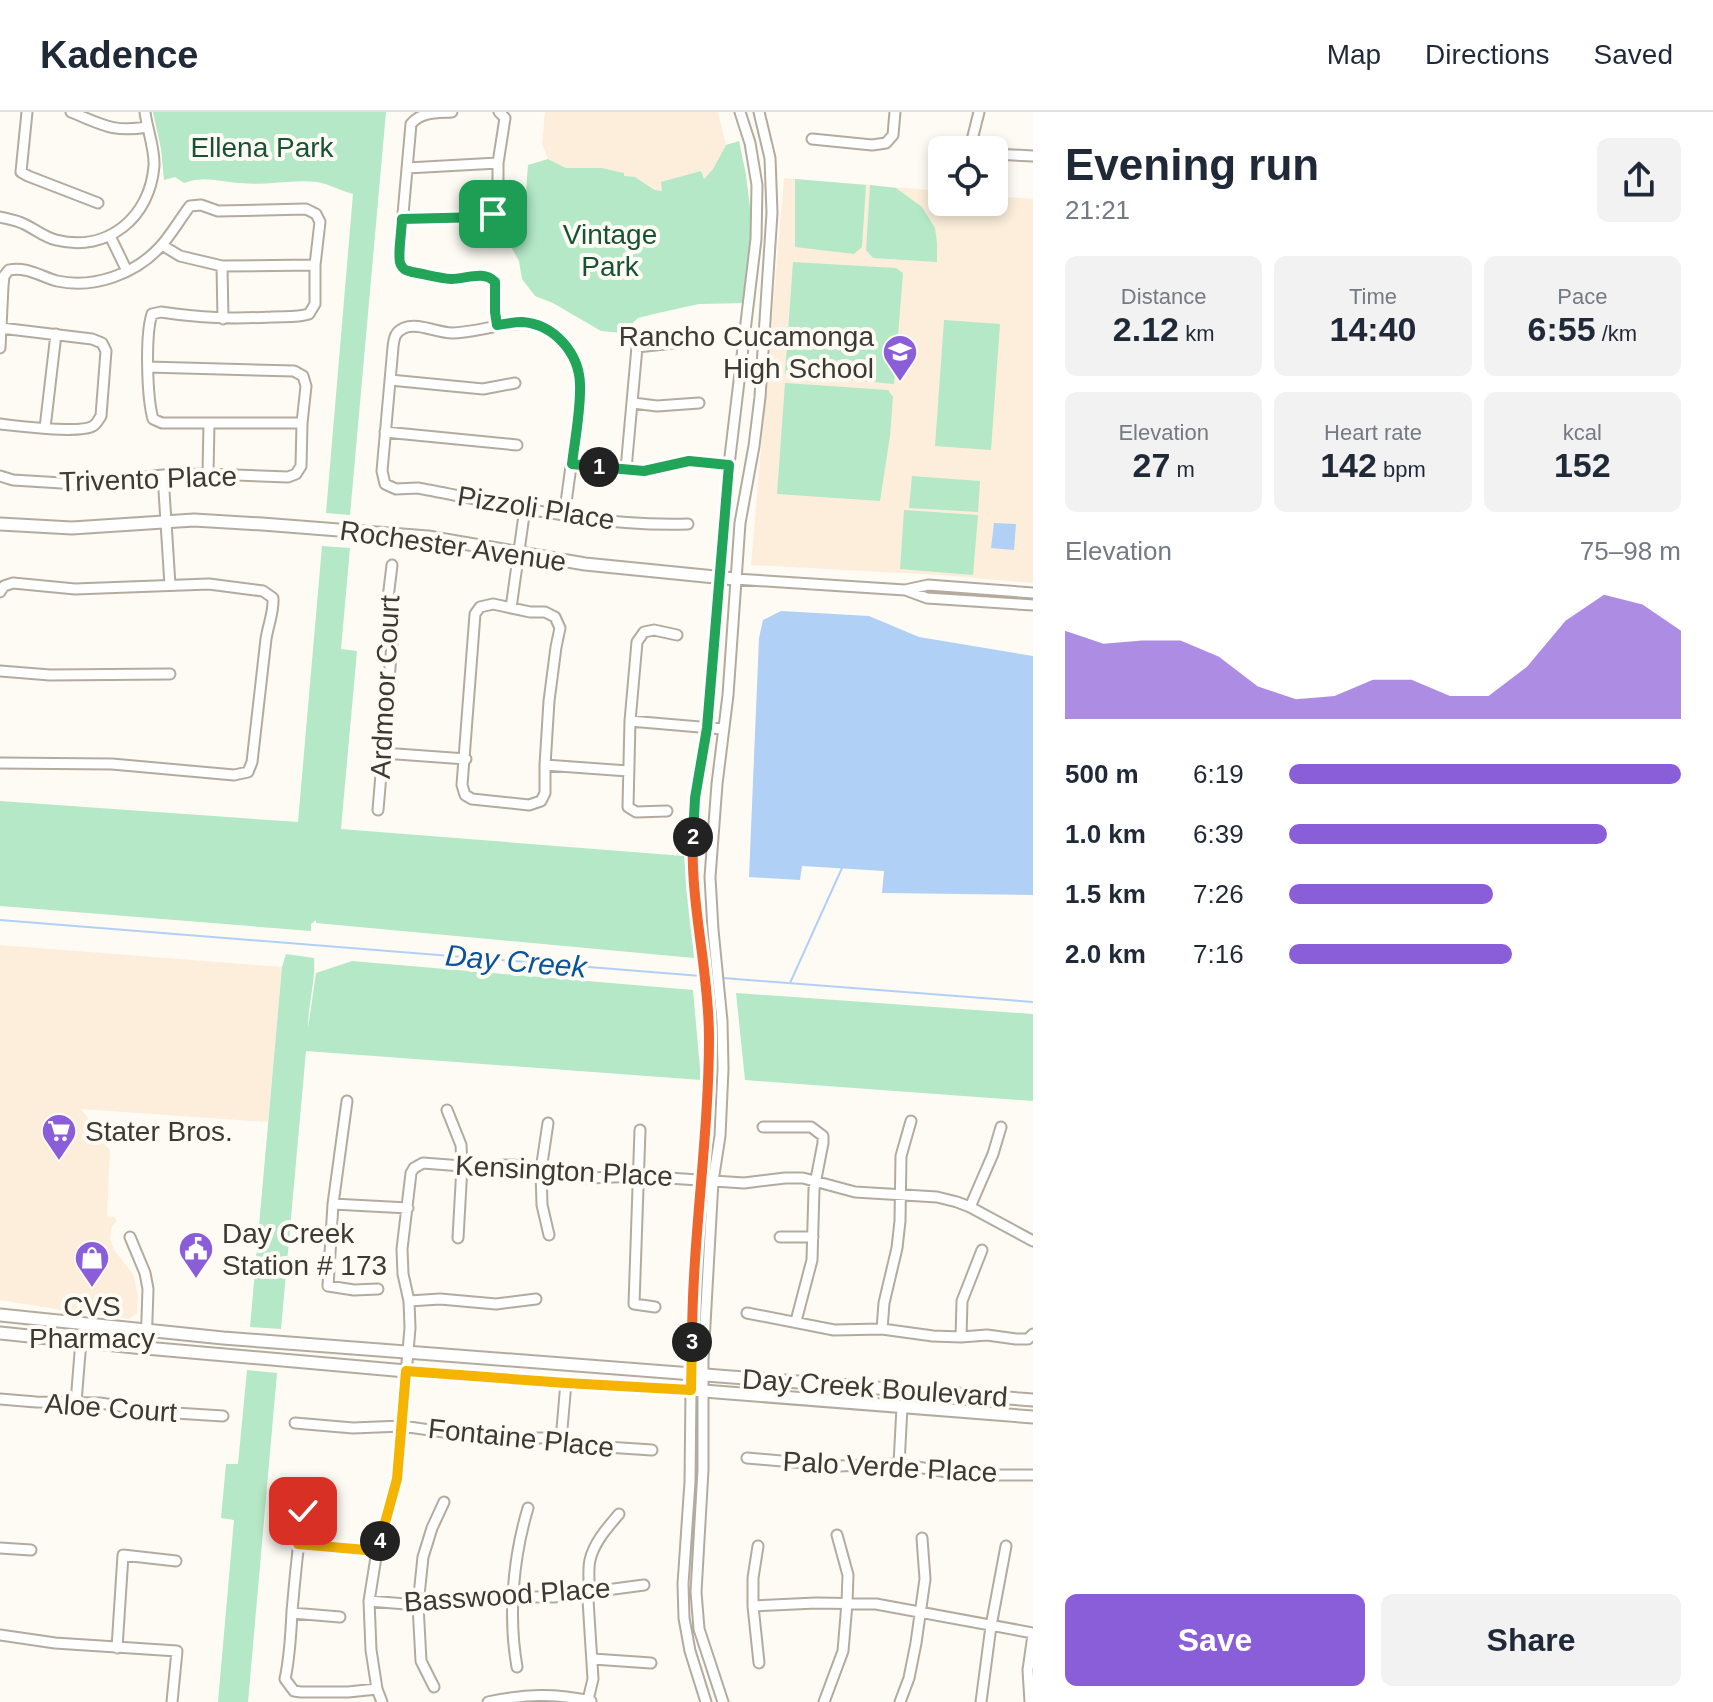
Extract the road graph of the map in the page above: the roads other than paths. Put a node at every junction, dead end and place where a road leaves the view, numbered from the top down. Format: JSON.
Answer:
{"nodes":[{"id":1,"x":27,"y":112,"type":"edge"},
{"id":2,"x":71,"y":112,"type":"edge"},
{"id":3,"x":145,"y":112,"type":"edge"},
{"id":4,"x":452,"y":112,"type":"edge"},
{"id":5,"x":499,"y":112,"type":"edge"},
{"id":6,"x":740,"y":112,"type":"edge"},
{"id":7,"x":759,"y":112,"type":"edge"},
{"id":8,"x":895,"y":112,"type":"edge"},
{"id":9,"x":979,"y":112,"type":"edge"},
{"id":10,"x":147,"y":127,"type":"junction"},
{"id":11,"x":973,"y":136,"type":"edge"},
{"id":12,"x":812,"y":139,"type":"dead end"},
{"id":13,"x":1008,"y":155,"type":"edge"},
{"id":14,"x":1033,"y":156,"type":"edge"},
{"id":15,"x":498,"y":163,"type":"junction"},
{"id":16,"x":407,"y":168,"type":"junction"},
{"id":17,"x":98,"y":203,"type":"dead end"},
{"id":18,"x":0,"y":217,"type":"edge"},
{"id":19,"x":402,"y":219,"type":"junction"},
{"id":20,"x":110,"y":236,"type":"junction"},
{"id":21,"x":162,"y":245,"type":"junction"},
{"id":22,"x":315,"y":265,"type":"junction"},
{"id":23,"x":222,"y":266,"type":"junction"},
{"id":24,"x":127,"y":271,"type":"junction"},
{"id":25,"x":223,"y":319,"type":"junction"},
{"id":26,"x":497,"y":325,"type":"junction"},
{"id":27,"x":1,"y":328,"type":"edge"},
{"id":28,"x":56,"y":334,"type":"junction"},
{"id":29,"x":701,"y":340,"type":"dead end"},
{"id":30,"x":0,"y":348,"type":"edge"},
{"id":31,"x":148,"y":367,"type":"junction"},
{"id":32,"x":390,"y":380,"type":"junction"},
{"id":33,"x":515,"y":383,"type":"dead end"},
{"id":34,"x":633,"y":403,"type":"junction"},
{"id":35,"x":699,"y":403,"type":"dead end"},
{"id":36,"x":209,"y":423,"type":"junction"},
{"id":37,"x":302,"y":423,"type":"junction"},
{"id":38,"x":0,"y":424,"type":"edge"},
{"id":39,"x":45,"y":428,"type":"junction"},
{"id":40,"x":385,"y":432,"type":"junction"},
{"id":41,"x":517,"y":445,"type":"dead end"},
{"id":42,"x":572,"y":464,"type":"junction"},
{"id":43,"x":729,"y":465,"type":"junction"},
{"id":44,"x":626,"y":469,"type":"junction"},
{"id":45,"x":208,"y":474,"type":"junction"},
{"id":46,"x":163,"y":475,"type":"junction"},
{"id":47,"x":0,"y":476,"type":"edge"},
{"id":48,"x":525,"y":508,"type":"junction"},
{"id":49,"x":564,"y":516,"type":"junction"},
{"id":50,"x":166,"y":521,"type":"junction"},
{"id":51,"x":0,"y":524,"type":"edge"},
{"id":52,"x":688,"y":524,"type":"dead end"},
{"id":53,"x":518,"y":552,"type":"junction"},
{"id":54,"x":392,"y":565,"type":"dead end"},
{"id":55,"x":720,"y":577,"type":"junction"},
{"id":56,"x":735,"y":579,"type":"junction"},
{"id":57,"x":170,"y":585,"type":"junction"},
{"id":58,"x":2,"y":589,"type":"edge"},
{"id":59,"x":905,"y":590,"type":"junction"},
{"id":60,"x":1033,"y":593,"type":"edge"},
{"id":61,"x":1033,"y":605,"type":"edge"},
{"id":62,"x":511,"y":608,"type":"junction"},
{"id":63,"x":677,"y":635,"type":"dead end"},
{"id":64,"x":0,"y":671,"type":"edge"},
{"id":65,"x":170,"y":674,"type":"dead end"},
{"id":66,"x":630,"y":721,"type":"junction"},
{"id":67,"x":707,"y":728,"type":"junction"},
{"id":68,"x":723,"y":729,"type":"junction"},
{"id":69,"x":383,"y":753,"type":"junction"},
{"id":70,"x":466,"y":759,"type":"junction"},
{"id":71,"x":0,"y":763,"type":"edge"},
{"id":72,"x":545,"y":765,"type":"junction"},
{"id":73,"x":628,"y":771,"type":"junction"},
{"id":74,"x":378,"y":810,"type":"dead end"},
{"id":75,"x":667,"y":811,"type":"dead end"},
{"id":76,"x":347,"y":1101,"type":"dead end"},
{"id":77,"x":447,"y":1110,"type":"dead end"},
{"id":78,"x":911,"y":1121,"type":"dead end"},
{"id":79,"x":548,"y":1123,"type":"dead end"},
{"id":80,"x":763,"y":1127,"type":"dead end"},
{"id":81,"x":1001,"y":1127,"type":"dead end"},
{"id":82,"x":640,"y":1130,"type":"dead end"},
{"id":83,"x":462,"y":1166,"type":"junction"},
{"id":84,"x":541,"y":1170,"type":"junction"},
{"id":85,"x":638,"y":1176,"type":"junction"},
{"id":86,"x":701,"y":1180,"type":"junction"},
{"id":87,"x":713,"y":1181,"type":"junction"},
{"id":88,"x":815,"y":1181,"type":"junction"},
{"id":89,"x":900,"y":1193,"type":"junction"},
{"id":90,"x":333,"y":1204,"type":"junction"},
{"id":91,"x":970,"y":1207,"type":"junction"},
{"id":92,"x":408,"y":1208,"type":"junction"},
{"id":93,"x":549,"y":1235,"type":"dead end"},
{"id":94,"x":130,"y":1237,"type":"dead end"},
{"id":95,"x":780,"y":1237,"type":"dead end"},
{"id":96,"x":813,"y":1237,"type":"junction"},
{"id":97,"x":458,"y":1238,"type":"dead end"},
{"id":98,"x":1033,"y":1241,"type":"edge"},
{"id":99,"x":982,"y":1250,"type":"dead end"},
{"id":100,"x":378,"y":1289,"type":"dead end"},
{"id":101,"x":536,"y":1299,"type":"dead end"},
{"id":102,"x":409,"y":1301,"type":"junction"},
{"id":103,"x":655,"y":1307,"type":"dead end"},
{"id":104,"x":747,"y":1313,"type":"dead end"},
{"id":105,"x":0,"y":1315,"type":"edge"},
{"id":106,"x":796,"y":1321,"type":"junction"},
{"id":107,"x":882,"y":1329,"type":"junction"},
{"id":108,"x":147,"y":1332,"type":"junction"},
{"id":109,"x":0,"y":1333,"type":"edge"},
{"id":110,"x":1030,"y":1336,"type":"edge"},
{"id":111,"x":961,"y":1337,"type":"junction"},
{"id":112,"x":81,"y":1341,"type":"junction"},
{"id":113,"x":146,"y":1348,"type":"junction"},
{"id":114,"x":407,"y":1353,"type":"junction"},
{"id":115,"x":406,"y":1371,"type":"junction"},
{"id":116,"x":697,"y":1374,"type":"junction"},
{"id":117,"x":566,"y":1383,"type":"junction"},
{"id":118,"x":697,"y":1391,"type":"junction"},
{"id":119,"x":0,"y":1399,"type":"edge"},
{"id":120,"x":1033,"y":1400,"type":"edge"},
{"id":121,"x":76,"y":1402,"type":"junction"},
{"id":122,"x":902,"y":1407,"type":"junction"},
{"id":123,"x":223,"y":1416,"type":"dead end"},
{"id":124,"x":1033,"y":1417,"type":"edge"},
{"id":125,"x":295,"y":1423,"type":"dead end"},
{"id":126,"x":402,"y":1426,"type":"junction"},
{"id":127,"x":561,"y":1440,"type":"junction"},
{"id":128,"x":652,"y":1450,"type":"dead end"},
{"id":129,"x":747,"y":1458,"type":"dead end"},
{"id":130,"x":899,"y":1464,"type":"junction"},
{"id":131,"x":1033,"y":1475,"type":"edge"},
{"id":132,"x":309,"y":1487,"type":"dead end"},
{"id":133,"x":444,"y":1502,"type":"dead end"},
{"id":134,"x":528,"y":1508,"type":"dead end"},
{"id":135,"x":619,"y":1514,"type":"dead end"},
{"id":136,"x":837,"y":1535,"type":"dead end"},
{"id":137,"x":922,"y":1538,"type":"dead end"},
{"id":138,"x":298,"y":1544,"type":"junction"},
{"id":139,"x":758,"y":1546,"type":"dead end"},
{"id":140,"x":1006,"y":1546,"type":"dead end"},
{"id":141,"x":0,"y":1548,"type":"edge"},
{"id":142,"x":31,"y":1550,"type":"dead end"},
{"id":143,"x":377,"y":1551,"type":"junction"},
{"id":144,"x":176,"y":1561,"type":"dead end"},
{"id":145,"x":644,"y":1585,"type":"dead end"},
{"id":146,"x":590,"y":1592,"type":"junction"},
{"id":147,"x":513,"y":1597,"type":"junction"},
{"id":148,"x":369,"y":1601,"type":"junction"},
{"id":149,"x":847,"y":1603,"type":"junction"},
{"id":150,"x":418,"y":1605,"type":"junction"},
{"id":151,"x":753,"y":1606,"type":"junction"},
{"id":152,"x":292,"y":1613,"type":"junction"},
{"id":153,"x":919,"y":1613,"type":"junction"},
{"id":154,"x":340,"y":1617,"type":"dead end"},
{"id":155,"x":991,"y":1626,"type":"junction"},
{"id":156,"x":1033,"y":1634,"type":"edge"},
{"id":157,"x":0,"y":1635,"type":"edge"},
{"id":158,"x":117,"y":1648,"type":"junction"},
{"id":159,"x":593,"y":1659,"type":"junction"},
{"id":160,"x":651,"y":1663,"type":"dead end"},
{"id":161,"x":759,"y":1663,"type":"dead end"},
{"id":162,"x":517,"y":1667,"type":"dead end"},
{"id":163,"x":434,"y":1687,"type":"dead end"},
{"id":164,"x":377,"y":1689,"type":"junction"},
{"id":165,"x":591,"y":1701,"type":"edge"},
{"id":166,"x":172,"y":1702,"type":"edge"},
{"id":167,"x":382,"y":1702,"type":"edge"},
{"id":168,"x":488,"y":1702,"type":"edge"},
{"id":169,"x":706,"y":1702,"type":"edge"},
{"id":170,"x":723,"y":1702,"type":"edge"},
{"id":171,"x":824,"y":1702,"type":"edge"},
{"id":172,"x":900,"y":1702,"type":"edge"},
{"id":173,"x":981,"y":1702,"type":"edge"},
{"id":174,"x":1030,"y":1702,"type":"edge"}],
"edges":[{"from":1,"to":17,"type":"street"},
{"from":2,"to":10,"type":"street"},
{"from":3,"to":10,"type":"street"},
{"from":4,"to":16,"type":"street"},
{"from":5,"to":15,"type":"street"},
{"from":6,"to":43,"type":"street"},
{"from":7,"to":56,"type":"street"},
{"from":8,"to":12,"type":"street"},
{"from":9,"to":11,"type":"street"},
{"from":10,"to":20,"type":"street"},
{"from":13,"to":14,"type":"street"},
{"from":15,"to":16,"type":"street"},
{"from":15,"to":19,"type":"street"},
{"from":16,"to":19,"type":"street"},
{"from":18,"to":20,"type":"street"},
{"from":19,"to":26,"type":"street"},
{"from":20,"to":24,"type":"street"},
{"from":21,"to":22,"type":"street"},
{"from":21,"to":23,"type":"street"},
{"from":21,"to":24,"type":"street"},
{"from":22,"to":23,"type":"street"},
{"from":22,"to":25,"type":"street"},
{"from":23,"to":25,"type":"street"},
{"from":24,"to":27,"type":"street"},
{"from":25,"to":31,"type":"street"},
{"from":26,"to":32,"type":"street"},
{"from":26,"to":42,"type":"street"},
{"from":27,"to":28,"type":"street"},
{"from":27,"to":30,"type":"street"},
{"from":28,"to":39,"type":"street"},
{"from":28,"to":39,"type":"street"},
{"from":29,"to":34,"type":"street"},
{"from":31,"to":36,"type":"street"},
{"from":31,"to":37,"type":"street"},
{"from":32,"to":33,"type":"street"},
{"from":32,"to":40,"type":"street"},
{"from":34,"to":35,"type":"street"},
{"from":34,"to":44,"type":"street"},
{"from":36,"to":37,"type":"street"},
{"from":36,"to":45,"type":"street"},
{"from":37,"to":45,"type":"street","name":"Trivento Place"},
{"from":38,"to":39,"type":"street"},
{"from":40,"to":41,"type":"street"},
{"from":40,"to":48,"type":"street","name":"Pizzoli Place"},
{"from":42,"to":44,"type":"street"},
{"from":42,"to":49,"type":"street"},
{"from":43,"to":44,"type":"street"},
{"from":43,"to":55,"type":"street"},
{"from":45,"to":46,"type":"street","name":"Trivento Place"},
{"from":46,"to":47,"type":"street","name":"Trivento Place"},
{"from":46,"to":50,"type":"street"},
{"from":48,"to":49,"type":"street","name":"Pizzoli Place"},
{"from":48,"to":53,"type":"street"},
{"from":49,"to":52,"type":"street","name":"Pizzoli Place"},
{"from":50,"to":51,"type":"main road","name":"Rochester Avenue"},
{"from":50,"to":53,"type":"main road","name":"Rochester Avenue"},
{"from":50,"to":57,"type":"street"},
{"from":53,"to":55,"type":"main road","name":"Rochester Avenue"},
{"from":53,"to":62,"type":"street"},
{"from":54,"to":69,"type":"street","name":"Ardmoor Court"},
{"from":55,"to":56,"type":"main road","name":"Rochester Avenue"},
{"from":55,"to":67,"type":"street"},
{"from":56,"to":59,"type":"street","name":"Rochester Avenue"},
{"from":56,"to":68,"type":"street"},
{"from":57,"to":58,"type":"street"},
{"from":57,"to":71,"type":"street"},
{"from":59,"to":60,"type":"street","name":"Rochester Avenue"},
{"from":59,"to":61,"type":"street","name":"Rochester Avenue"},
{"from":62,"to":70,"type":"street"},
{"from":62,"to":72,"type":"street"},
{"from":63,"to":66,"type":"street"},
{"from":64,"to":65,"type":"street"},
{"from":66,"to":67,"type":"street"},
{"from":66,"to":73,"type":"street"},
{"from":67,"to":68,"type":"street"},
{"from":67,"to":86,"type":"street"},
{"from":68,"to":87,"type":"street"},
{"from":69,"to":70,"type":"street"},
{"from":69,"to":74,"type":"street","name":"Ardmoor Court"},
{"from":70,"to":72,"type":"street"},
{"from":72,"to":73,"type":"street"},
{"from":73,"to":75,"type":"street"},
{"from":76,"to":90,"type":"street"},
{"from":77,"to":83,"type":"street"},
{"from":78,"to":89,"type":"street"},
{"from":79,"to":84,"type":"street"},
{"from":80,"to":88,"type":"street"},
{"from":81,"to":91,"type":"street"},
{"from":82,"to":85,"type":"street"},
{"from":83,"to":84,"type":"street","name":"Kensington Place"},
{"from":83,"to":92,"type":"street","name":"Kensington Place"},
{"from":83,"to":97,"type":"street"},
{"from":84,"to":85,"type":"street","name":"Kensington Place"},
{"from":84,"to":93,"type":"street"},
{"from":85,"to":86,"type":"street","name":"Kensington Place"},
{"from":85,"to":103,"type":"street"},
{"from":86,"to":87,"type":"street","name":"Kensington Place"},
{"from":86,"to":116,"type":"street"},
{"from":87,"to":88,"type":"street","name":"Kensington Place"},
{"from":87,"to":116,"type":"street"},
{"from":88,"to":89,"type":"street","name":"Kensington Place"},
{"from":88,"to":96,"type":"street"},
{"from":89,"to":91,"type":"street","name":"Kensington Place"},
{"from":89,"to":107,"type":"street"},
{"from":90,"to":92,"type":"street"},
{"from":90,"to":100,"type":"street"},
{"from":91,"to":98,"type":"street","name":"Kensington Place"},
{"from":92,"to":102,"type":"street"},
{"from":94,"to":108,"type":"street"},
{"from":95,"to":96,"type":"street"},
{"from":96,"to":106,"type":"street"},
{"from":99,"to":111,"type":"street"},
{"from":101,"to":102,"type":"street"},
{"from":102,"to":114,"type":"street"},
{"from":104,"to":106,"type":"street"},
{"from":105,"to":108,"type":"main road","name":"Day Creek Boulevard"},
{"from":106,"to":107,"type":"street"},
{"from":107,"to":111,"type":"street"},
{"from":108,"to":113,"type":"street"},
{"from":108,"to":114,"type":"main road","name":"Day Creek Boulevard"},
{"from":109,"to":112,"type":"main road","name":"Day Creek Boulevard"},
{"from":110,"to":111,"type":"street"},
{"from":112,"to":113,"type":"main road","name":"Day Creek Boulevard"},
{"from":112,"to":121,"type":"street"},
{"from":113,"to":115,"type":"main road","name":"Day Creek Boulevard"},
{"from":114,"to":115,"type":"street"},
{"from":114,"to":116,"type":"main road","name":"Day Creek Boulevard"},
{"from":115,"to":117,"type":"main road","name":"Day Creek Boulevard"},
{"from":115,"to":126,"type":"street"},
{"from":116,"to":118,"type":"street"},
{"from":116,"to":120,"type":"main road","name":"Day Creek Boulevard"},
{"from":117,"to":118,"type":"main road","name":"Day Creek Boulevard"},
{"from":117,"to":127,"type":"street"},
{"from":118,"to":122,"type":"main road","name":"Day Creek Boulevard"},
{"from":118,"to":169,"type":"street"},
{"from":118,"to":170,"type":"street"},
{"from":119,"to":121,"type":"street","name":"Aloe Court"},
{"from":121,"to":123,"type":"street","name":"Aloe Court"},
{"from":122,"to":124,"type":"main road","name":"Day Creek Boulevard"},
{"from":122,"to":130,"type":"street"},
{"from":125,"to":126,"type":"street","name":"Fontaine Place"},
{"from":126,"to":127,"type":"street","name":"Fontaine Place"},
{"from":126,"to":143,"type":"street"},
{"from":127,"to":128,"type":"street","name":"Fontaine Place"},
{"from":129,"to":130,"type":"street","name":"Palo Verde Place"},
{"from":130,"to":131,"type":"street","name":"Palo Verde Place"},
{"from":132,"to":138,"type":"street"},
{"from":133,"to":150,"type":"street"},
{"from":134,"to":147,"type":"street"},
{"from":135,"to":146,"type":"street"},
{"from":136,"to":149,"type":"street"},
{"from":137,"to":153,"type":"street"},
{"from":138,"to":143,"type":"street"},
{"from":138,"to":152,"type":"street"},
{"from":139,"to":151,"type":"street"},
{"from":140,"to":155,"type":"street"},
{"from":141,"to":142,"type":"street"},
{"from":143,"to":148,"type":"street"},
{"from":144,"to":158,"type":"street"},
{"from":145,"to":146,"type":"street","name":"Basswood Place"},
{"from":146,"to":147,"type":"street","name":"Basswood Place"},
{"from":146,"to":159,"type":"street"},
{"from":147,"to":150,"type":"street","name":"Basswood Place"},
{"from":147,"to":162,"type":"street"},
{"from":148,"to":150,"type":"street","name":"Basswood Place"},
{"from":148,"to":164,"type":"street"},
{"from":149,"to":151,"type":"street"},
{"from":149,"to":153,"type":"street"},
{"from":149,"to":171,"type":"street"},
{"from":150,"to":163,"type":"street"},
{"from":151,"to":161,"type":"street"},
{"from":152,"to":154,"type":"street"},
{"from":152,"to":164,"type":"street"},
{"from":153,"to":155,"type":"street"},
{"from":153,"to":172,"type":"street"},
{"from":155,"to":156,"type":"street"},
{"from":155,"to":173,"type":"street"},
{"from":156,"to":174,"type":"street"},
{"from":157,"to":158,"type":"street"},
{"from":158,"to":166,"type":"street"},
{"from":159,"to":160,"type":"street"},
{"from":159,"to":165,"type":"street"},
{"from":164,"to":167,"type":"street"},
{"from":165,"to":168,"type":"street"}]}
